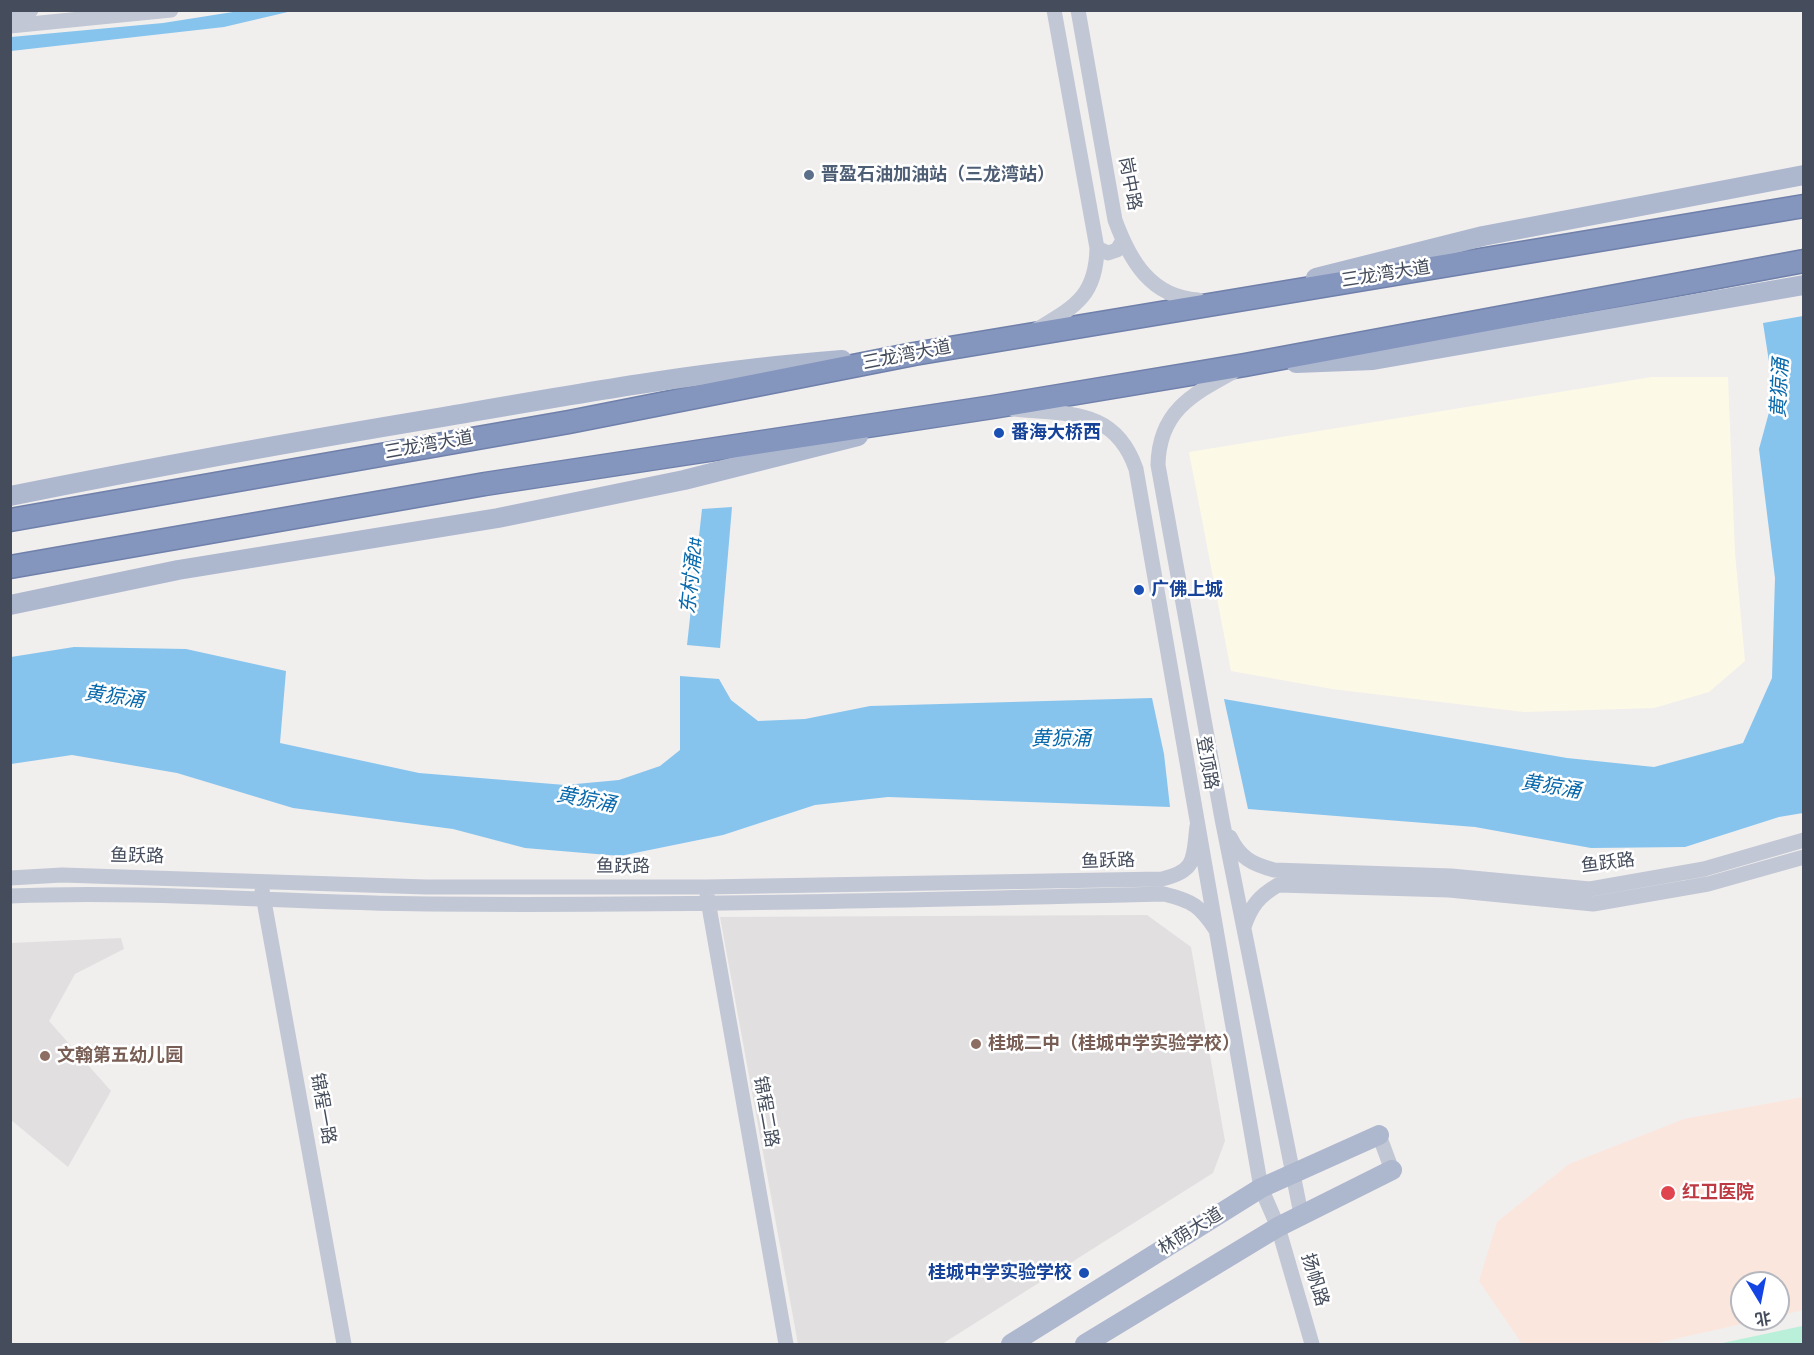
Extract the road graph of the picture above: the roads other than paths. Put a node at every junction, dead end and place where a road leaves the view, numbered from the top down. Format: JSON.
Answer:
{"nodes":[{"id":1,"x":31,"y":10,"type":"edge"},
{"id":2,"x":171,"y":10,"type":"edge"},
{"id":3,"x":1054,"y":10,"type":"edge"},
{"id":4,"x":1078,"y":10,"type":"edge"},
{"id":5,"x":10,"y":12,"type":"edge"},
{"id":6,"x":10,"y":26,"type":"edge"},
{"id":7,"x":1803,"y":175,"type":"edge"},
{"id":8,"x":1803,"y":206,"type":"edge"},
{"id":9,"x":1123,"y":240,"type":"junction"},
{"id":10,"x":1097,"y":248,"type":"junction"},
{"id":11,"x":1803,"y":261,"type":"edge"},
{"id":12,"x":1803,"y":285,"type":"edge"},
{"id":13,"x":1222,"y":302,"type":"junction"},
{"id":14,"x":1028,"y":335,"type":"junction"},
{"id":15,"x":914,"y":354,"type":"junction"},
{"id":16,"x":1245,"y":365,"type":"junction"},
{"id":17,"x":993,"y":407,"type":"junction"},
{"id":18,"x":949,"y":413,"type":"junction"},
{"id":19,"x":1158,"y":465,"type":"junction"},
{"id":20,"x":1136,"y":469,"type":"junction"},
{"id":21,"x":10,"y":496,"type":"edge"},
{"id":22,"x":11,"y":520,"type":"edge"},
{"id":23,"x":15,"y":566,"type":"edge"},
{"id":24,"x":10,"y":605,"type":"edge"},
{"id":25,"x":1222,"y":819,"type":"junction"},
{"id":26,"x":1197,"y":826,"type":"junction"},
{"id":27,"x":1803,"y":840,"type":"edge"},
{"id":28,"x":1803,"y":857,"type":"edge"},
{"id":29,"x":10,"y":878,"type":"edge"},
{"id":30,"x":260,"y":880,"type":"junction"},
{"id":31,"x":706,"y":887,"type":"junction"},
{"id":32,"x":10,"y":896,"type":"edge"},
{"id":33,"x":264,"y":898,"type":"junction"},
{"id":34,"x":709,"y":905,"type":"junction"},
{"id":35,"x":1244,"y":927,"type":"junction"},
{"id":36,"x":1216,"y":930,"type":"junction"},
{"id":37,"x":1378,"y":1135,"type":"joint"},
{"id":38,"x":1392,"y":1170,"type":"joint"},
{"id":39,"x":1294,"y":1173,"type":"junction"},
{"id":40,"x":1261,"y":1188,"type":"junction"},
{"id":41,"x":1301,"y":1214,"type":"junction"},
{"id":42,"x":1278,"y":1227,"type":"junction"},
{"id":43,"x":344,"y":1344,"type":"edge"},
{"id":44,"x":786,"y":1344,"type":"edge"},
{"id":45,"x":1011,"y":1344,"type":"edge"},
{"id":46,"x":1085,"y":1344,"type":"edge"},
{"id":47,"x":1312,"y":1344,"type":"edge"}],
"edges":[{"from":1,"to":5,"type":"street"},
{"from":2,"to":6,"type":"street"},
{"from":3,"to":10,"type":"street"},
{"from":4,"to":9,"type":"street","name":"岗中路"},
{"from":7,"to":13,"type":"main road"},
{"from":8,"to":13,"type":"highway","name":"三龙湾大道"},
{"from":9,"to":10,"type":"street"},
{"from":9,"to":13,"type":"street","name":"岗中路"},
{"from":10,"to":14,"type":"street"},
{"from":11,"to":16,"type":"highway"},
{"from":12,"to":16,"type":"main road"},
{"from":13,"to":14,"type":"highway","name":"三龙湾大道"},
{"from":14,"to":15,"type":"highway","name":"三龙湾大道"},
{"from":15,"to":21,"type":"main road"},
{"from":15,"to":22,"type":"highway","name":"三龙湾大道"},
{"from":16,"to":17,"type":"highway"},
{"from":16,"to":19,"type":"street","name":"登顶路"},
{"from":17,"to":18,"type":"highway"},
{"from":17,"to":20,"type":"street","name":"登顶路"},
{"from":18,"to":23,"type":"highway"},
{"from":18,"to":24,"type":"main road"},
{"from":19,"to":20,"type":"street"},
{"from":19,"to":25,"type":"street","name":"登顶路"},
{"from":20,"to":26,"type":"street","name":"登顶路"},
{"from":25,"to":27,"type":"street","name":"鱼跃路"},
{"from":25,"to":35,"type":"street","name":"登顶路"},
{"from":26,"to":31,"type":"street","name":"鱼跃路"},
{"from":26,"to":36,"type":"street","name":"登顶路"},
{"from":28,"to":35,"type":"street","name":"鱼跃路"},
{"from":29,"to":30,"type":"street","name":"鱼跃路"},
{"from":30,"to":31,"type":"street","name":"鱼跃路"},
{"from":30,"to":33,"type":"street","name":"锦程一路"},
{"from":31,"to":34,"type":"street","name":"锦程二路"},
{"from":32,"to":33,"type":"street","name":"鱼跃路"},
{"from":33,"to":34,"type":"street","name":"鱼跃路"},
{"from":33,"to":43,"type":"street","name":"锦程一路"},
{"from":34,"to":36,"type":"street","name":"鱼跃路"},
{"from":34,"to":44,"type":"street","name":"锦程二路"},
{"from":35,"to":39,"type":"street","name":"登顶路"},
{"from":36,"to":40,"type":"street","name":"登顶路"},
{"from":37,"to":38,"type":"street"},
{"from":37,"to":39,"type":"main road","name":"林荫大道"},
{"from":38,"to":41,"type":"main road"},
{"from":39,"to":40,"type":"main road","name":"林荫大道"},
{"from":39,"to":41,"type":"street","name":"登顶路"},
{"from":40,"to":42,"type":"street","name":"登顶路"},
{"from":40,"to":45,"type":"main road","name":"林荫大道"},
{"from":41,"to":42,"type":"main road"},
{"from":42,"to":46,"type":"main road"},
{"from":42,"to":47,"type":"street","name":"扬帆路"}]}
